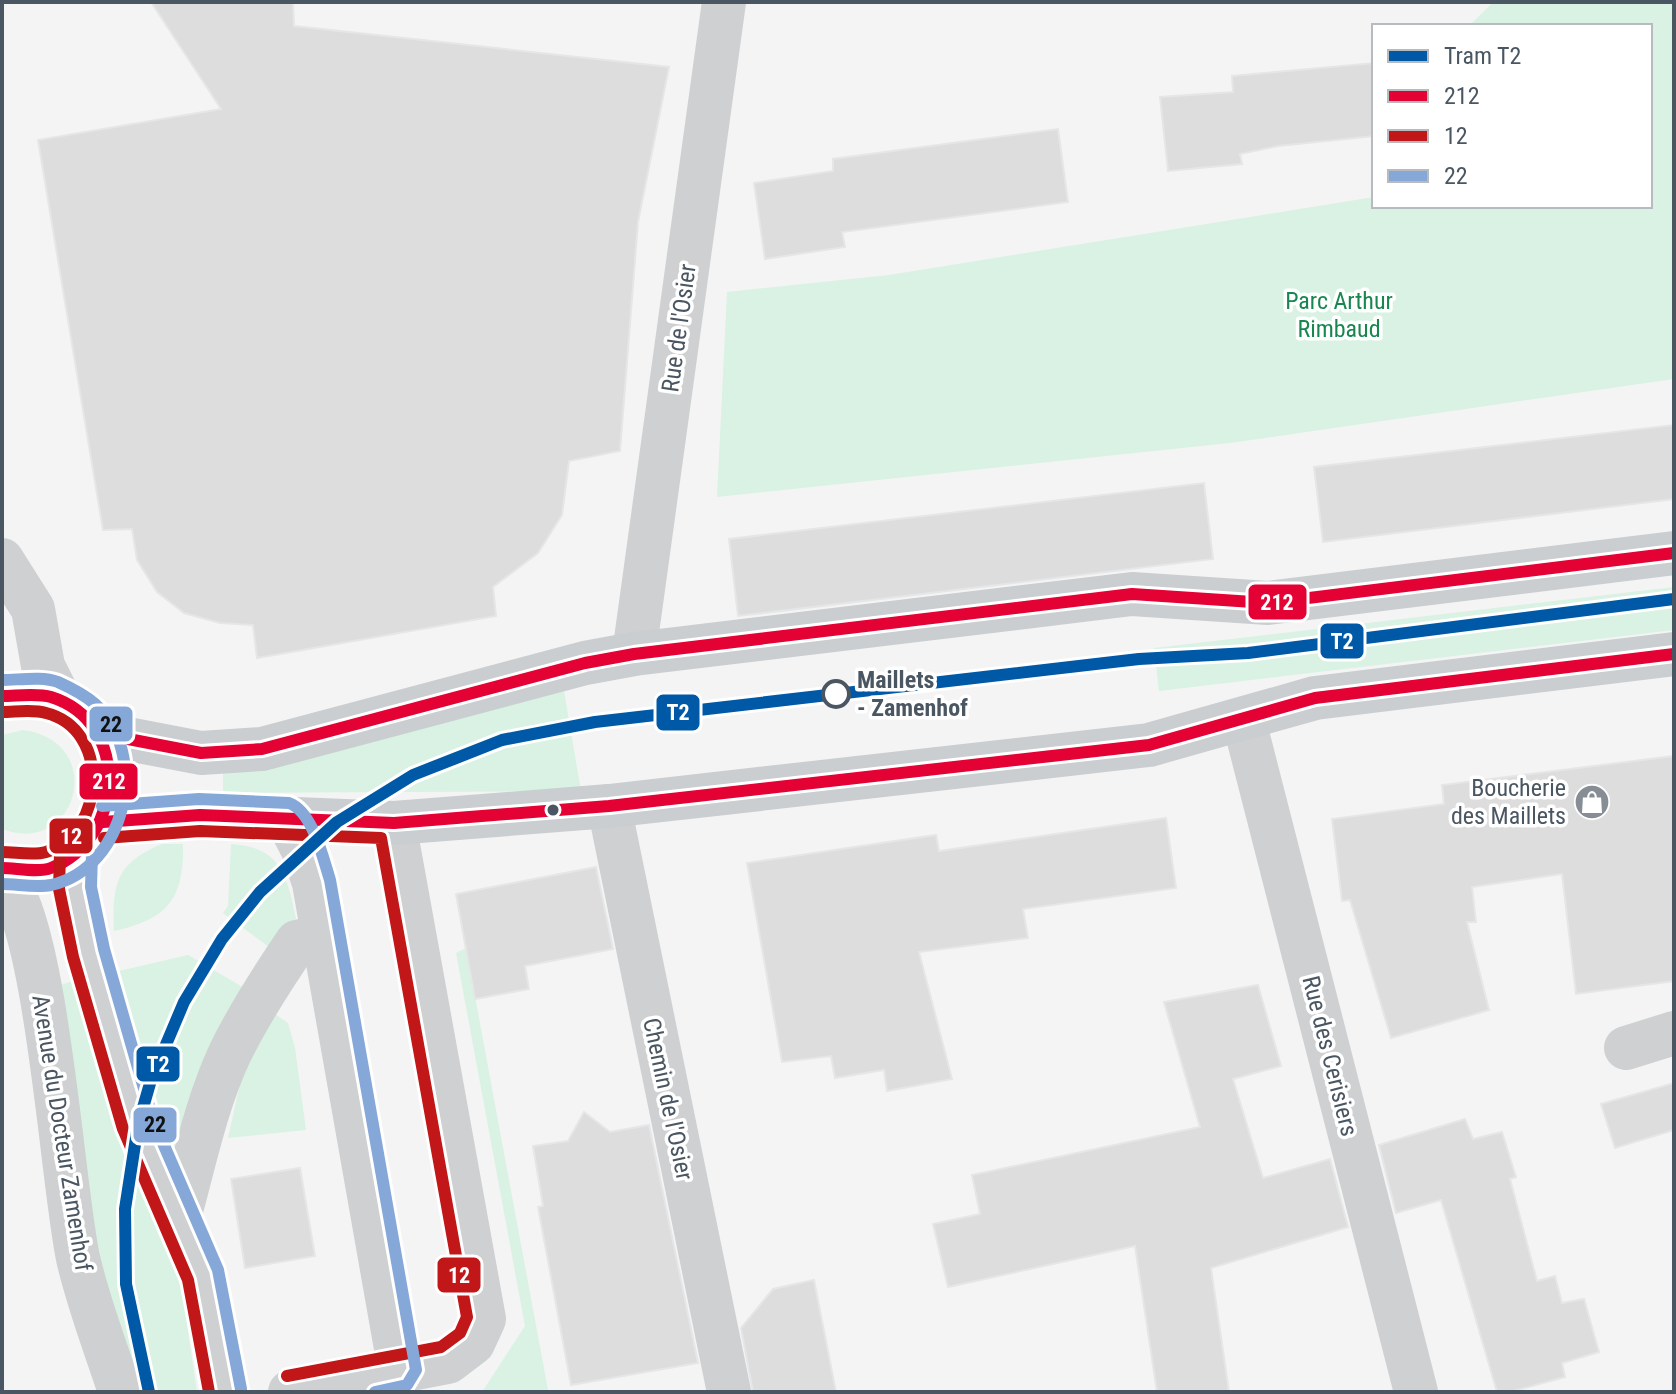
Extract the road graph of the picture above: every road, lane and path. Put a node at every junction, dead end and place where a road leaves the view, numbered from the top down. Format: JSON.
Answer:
{"nodes":[{"id":1,"x":724,"y":2,"type":"edge"},
{"id":2,"x":1674,"y":553,"type":"edge"},
{"id":3,"x":2,"y":560,"type":"edge"},
{"id":4,"x":634,"y":654,"type":"junction"},
{"id":5,"x":1674,"y":654,"type":"edge"},
{"id":6,"x":2,"y":696,"type":"edge"},
{"id":7,"x":61,"y":702,"type":"junction"},
{"id":8,"x":1244,"y":721,"type":"junction"},
{"id":9,"x":97,"y":733,"type":"junction"},
{"id":10,"x":609,"y":806,"type":"junction"},
{"id":11,"x":287,"y":819,"type":"junction"},
{"id":12,"x":394,"y":823,"type":"junction"},
{"id":13,"x":90,"y":838,"type":"junction"},
{"id":14,"x":2,"y":868,"type":"edge"},
{"id":15,"x":2,"y":876,"type":"edge"},
{"id":16,"x":323,"y":936,"type":"junction"},
{"id":17,"x":1674,"y":1033,"type":"edge"},
{"id":18,"x":1626,"y":1048,"type":"dead end"},
{"id":19,"x":179,"y":1218,"type":"junction"},
{"id":20,"x":400,"y":1371,"type":"junction"},
{"id":21,"x":120,"y":1392,"type":"edge"},
{"id":22,"x":225,"y":1392,"type":"edge"},
{"id":23,"x":290,"y":1392,"type":"edge"},
{"id":24,"x":729,"y":1392,"type":"edge"},
{"id":25,"x":1416,"y":1392,"type":"edge"}],
"edges":[{"from":1,"to":4,"type":"street","name":"Rue de l'Osier"},
{"from":2,"to":4,"type":"main road"},
{"from":3,"to":7,"type":"street"},
{"from":4,"to":9,"type":"main road"},
{"from":5,"to":8,"type":"main road"},
{"from":6,"to":7,"type":"main road"},
{"from":7,"to":9,"type":"main road"},
{"from":8,"to":10,"type":"main road"},
{"from":8,"to":25,"type":"street","name":"Rue des Cerisiers"},
{"from":9,"to":13,"type":"main road"},
{"from":10,"to":12,"type":"main road"},
{"from":10,"to":24,"type":"street","name":"Chemin de l'Osier"},
{"from":11,"to":12,"type":"main road"},
{"from":11,"to":13,"type":"main road"},
{"from":11,"to":16,"type":"street"},
{"from":12,"to":20,"type":"street"},
{"from":13,"to":14,"type":"main road"},
{"from":13,"to":19,"type":"street"},
{"from":15,"to":21,"type":"street","name":"Avenue du Docteur Zamenhof"},
{"from":16,"to":19,"type":"street"},
{"from":16,"to":20,"type":"street"},
{"from":17,"to":18,"type":"street"},
{"from":19,"to":22,"type":"street"},
{"from":20,"to":23,"type":"street"}]}
